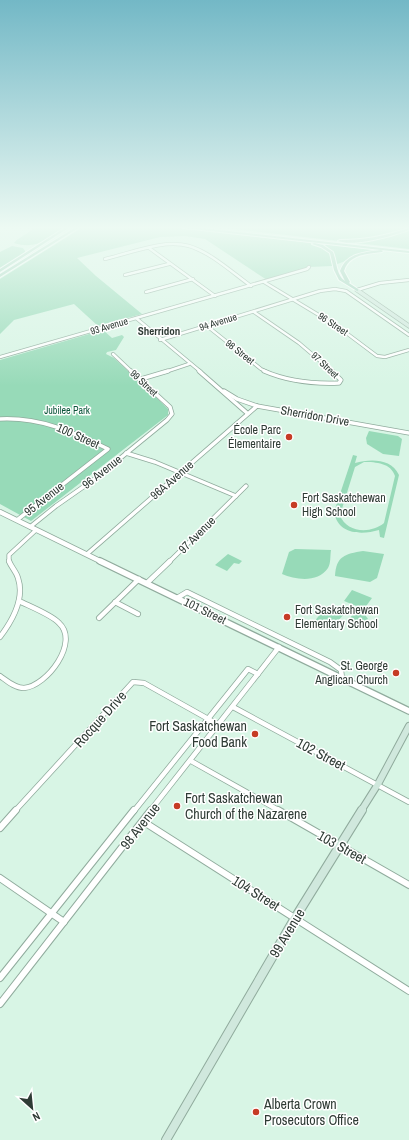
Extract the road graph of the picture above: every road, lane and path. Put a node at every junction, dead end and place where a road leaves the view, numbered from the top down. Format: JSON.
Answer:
{"nodes":[{"id":1,"x":188,"y":280,"type":"edge"},
{"id":2,"x":194,"y":280,"type":"edge"},
{"id":3,"x":243,"y":280,"type":"edge"},
{"id":4,"x":270,"y":280,"type":"edge"},
{"id":5,"x":342,"y":280,"type":"edge"},
{"id":6,"x":346,"y":280,"type":"edge"},
{"id":7,"x":407,"y":280,"type":"edge"},
{"id":8,"x":264,"y":282,"type":"junction"},
{"id":9,"x":251,"y":286,"type":"junction"},
{"id":10,"x":357,"y":290,"type":"junction"},
{"id":11,"x":146,"y":292,"type":"dead end"},
{"id":12,"x":215,"y":296,"type":"junction"},
{"id":13,"x":293,"y":300,"type":"junction"},
{"id":14,"x":254,"y":312,"type":"junction"},
{"id":15,"x":136,"y":318,"type":"junction"},
{"id":16,"x":206,"y":326,"type":"junction"},
{"id":17,"x":409,"y":326,"type":"edge"},
{"id":18,"x":409,"y":335,"type":"edge"},
{"id":19,"x":160,"y":340,"type":"junction"},
{"id":20,"x":409,"y":350,"type":"edge"},
{"id":21,"x":113,"y":354,"type":"dead end"},
{"id":22,"x":0,"y":357,"type":"edge"},
{"id":23,"x":189,"y":364,"type":"junction"},
{"id":24,"x":276,"y":376,"type":"joint"},
{"id":25,"x":141,"y":379,"type":"junction"},
{"id":26,"x":224,"y":391,"type":"junction"},
{"id":27,"x":257,"y":406,"type":"junction"},
{"id":28,"x":247,"y":413,"type":"junction"},
{"id":29,"x":172,"y":414,"type":"joint"},
{"id":30,"x":0,"y":419,"type":"edge"},
{"id":31,"x":409,"y":433,"type":"edge"},
{"id":32,"x":108,"y":449,"type":"joint"},
{"id":33,"x":126,"y":453,"type":"junction"},
{"id":34,"x":181,"y":473,"type":"junction"},
{"id":35,"x":246,"y":486,"type":"dead end"},
{"id":36,"x":236,"y":496,"type":"junction"},
{"id":37,"x":0,"y":512,"type":"edge"},
{"id":38,"x":17,"y":520,"type":"junction"},
{"id":39,"x":30,"y":527,"type":"junction"},
{"id":40,"x":36,"y":530,"type":"junction"},
{"id":41,"x":87,"y":554,"type":"junction"},
{"id":42,"x":139,"y":579,"type":"junction"},
{"id":43,"x":147,"y":583,"type":"junction"},
{"id":44,"x":178,"y":598,"type":"junction"},
{"id":45,"x":19,"y":601,"type":"junction"},
{"id":46,"x":116,"y":602,"type":"junction"},
{"id":47,"x":138,"y":614,"type":"dead end"},
{"id":48,"x":98,"y":618,"type":"dead end"},
{"id":49,"x":0,"y":637,"type":"edge"},
{"id":50,"x":279,"y":648,"type":"junction"},
{"id":51,"x":258,"y":674,"type":"junction"},
{"id":52,"x":0,"y":676,"type":"edge"},
{"id":53,"x":342,"y":678,"type":"junction"},
{"id":54,"x":233,"y":707,"type":"junction"},
{"id":55,"x":409,"y":711,"type":"edge"},
{"id":56,"x":208,"y":719,"type":"junction"},
{"id":57,"x":219,"y":725,"type":"junction"},
{"id":58,"x":409,"y":726,"type":"edge"},
{"id":59,"x":191,"y":761,"type":"junction"},
{"id":60,"x":378,"y":784,"type":"junction"},
{"id":61,"x":409,"y":802,"type":"edge"},
{"id":62,"x":144,"y":822,"type":"junction"},
{"id":63,"x":0,"y":828,"type":"edge"},
{"id":64,"x":340,"y":845,"type":"junction"},
{"id":65,"x":0,"y":878,"type":"edge"},
{"id":66,"x":409,"y":885,"type":"edge"},
{"id":67,"x":52,"y":913,"type":"junction"},
{"id":68,"x":295,"y":918,"type":"junction"},
{"id":69,"x":64,"y":922,"type":"junction"},
{"id":70,"x":0,"y":978,"type":"edge"},
{"id":71,"x":409,"y":991,"type":"edge"},
{"id":72,"x":0,"y":1004,"type":"edge"},
{"id":73,"x":166,"y":1140,"type":"edge"}],
"edges":[{"from":1,"to":11,"type":"street"},
{"from":2,"to":12,"type":"street"},
{"from":3,"to":9,"type":"street"},
{"from":4,"to":8,"type":"street","name":"93 Avenue"},
{"from":5,"to":10,"type":"main road"},
{"from":6,"to":10,"type":"main road"},
{"from":7,"to":10,"type":"street"},
{"from":8,"to":9,"type":"street","name":"93 Avenue"},
{"from":8,"to":13,"type":"street","name":"96 Street"},
{"from":9,"to":12,"type":"street","name":"93 Avenue"},
{"from":10,"to":17,"type":"main road"},
{"from":12,"to":15,"type":"street","name":"93 Avenue"},
{"from":13,"to":14,"type":"street","name":"94 Avenue"},
{"from":13,"to":18,"type":"street","name":"94 Avenue"},
{"from":13,"to":20,"type":"street","name":"96 Street"},
{"from":14,"to":16,"type":"street","name":"94 Avenue"},
{"from":14,"to":24,"type":"street","name":"97 Street"},
{"from":15,"to":19,"type":"street","name":"Sherridon Drive"},
{"from":15,"to":22,"type":"street","name":"93 Avenue"},
{"from":16,"to":19,"type":"street","name":"94 Avenue"},
{"from":16,"to":24,"type":"street","name":"98 Street"},
{"from":19,"to":23,"type":"street","name":"Sherridon Drive"},
{"from":21,"to":25,"type":"street","name":"99 Street"},
{"from":23,"to":25,"type":"street"},
{"from":23,"to":26,"type":"street","name":"Sherridon Drive"},
{"from":25,"to":29,"type":"street","name":"99 Street"},
{"from":26,"to":27,"type":"street","name":"Sherridon Drive"},
{"from":26,"to":28,"type":"street","name":"Sherridon Drive"},
{"from":27,"to":28,"type":"street","name":"96A Avenue"},
{"from":27,"to":31,"type":"street","name":"Sherridon Drive"},
{"from":28,"to":34,"type":"street","name":"96A Avenue"},
{"from":29,"to":33,"type":"street","name":"96 Avenue"},
{"from":30,"to":32,"type":"street","name":"100 Street"},
{"from":32,"to":38,"type":"street","name":"95 Avenue"},
{"from":33,"to":34,"type":"street"},
{"from":33,"to":39,"type":"street","name":"96 Avenue"},
{"from":34,"to":36,"type":"street"},
{"from":34,"to":41,"type":"street","name":"96A Avenue"},
{"from":35,"to":36,"type":"street","name":"97 Avenue"},
{"from":36,"to":43,"type":"street","name":"97 Avenue"},
{"from":37,"to":38,"type":"street","name":"101 Street"},
{"from":38,"to":39,"type":"street","name":"101 Street"},
{"from":39,"to":40,"type":"street","name":"101 Street"},
{"from":40,"to":41,"type":"street","name":"101 Street"},
{"from":40,"to":45,"type":"street"},
{"from":41,"to":42,"type":"street","name":"101 Street"},
{"from":42,"to":43,"type":"street","name":"101 Street"},
{"from":42,"to":46,"type":"street"},
{"from":43,"to":44,"type":"street","name":"101 Street"},
{"from":44,"to":50,"type":"street","name":"101 Street"},
{"from":44,"to":53,"type":"street"},
{"from":45,"to":49,"type":"street"},
{"from":45,"to":52,"type":"street"},
{"from":46,"to":47,"type":"street"},
{"from":46,"to":48,"type":"street"},
{"from":50,"to":51,"type":"street","name":"98 Avenue"},
{"from":50,"to":53,"type":"street","name":"101 Street"},
{"from":51,"to":54,"type":"street","name":"98 Avenue"},
{"from":51,"to":56,"type":"street"},
{"from":53,"to":55,"type":"street","name":"101 Street"},
{"from":54,"to":57,"type":"street","name":"98 Avenue"},
{"from":54,"to":60,"type":"street","name":"102 Street"},
{"from":56,"to":57,"type":"street","name":"Rocque Drive"},
{"from":56,"to":63,"type":"street","name":"Rocque Drive"},
{"from":56,"to":67,"type":"street"},
{"from":57,"to":59,"type":"street","name":"98 Avenue"},
{"from":58,"to":60,"type":"main road","name":"99 Avenue"},
{"from":59,"to":62,"type":"street","name":"98 Avenue"},
{"from":59,"to":64,"type":"street","name":"103 Street"},
{"from":60,"to":61,"type":"street","name":"102 Street"},
{"from":60,"to":64,"type":"main road","name":"99 Avenue"},
{"from":62,"to":68,"type":"street","name":"104 Street"},
{"from":62,"to":69,"type":"street","name":"98 Avenue"},
{"from":64,"to":66,"type":"street","name":"103 Street"},
{"from":64,"to":68,"type":"main road","name":"99 Avenue"},
{"from":65,"to":67,"type":"street"},
{"from":67,"to":69,"type":"street"},
{"from":67,"to":70,"type":"street"},
{"from":68,"to":71,"type":"street","name":"104 Street"},
{"from":68,"to":73,"type":"main road","name":"99 Avenue"},
{"from":69,"to":72,"type":"street","name":"98 Avenue"}]}
